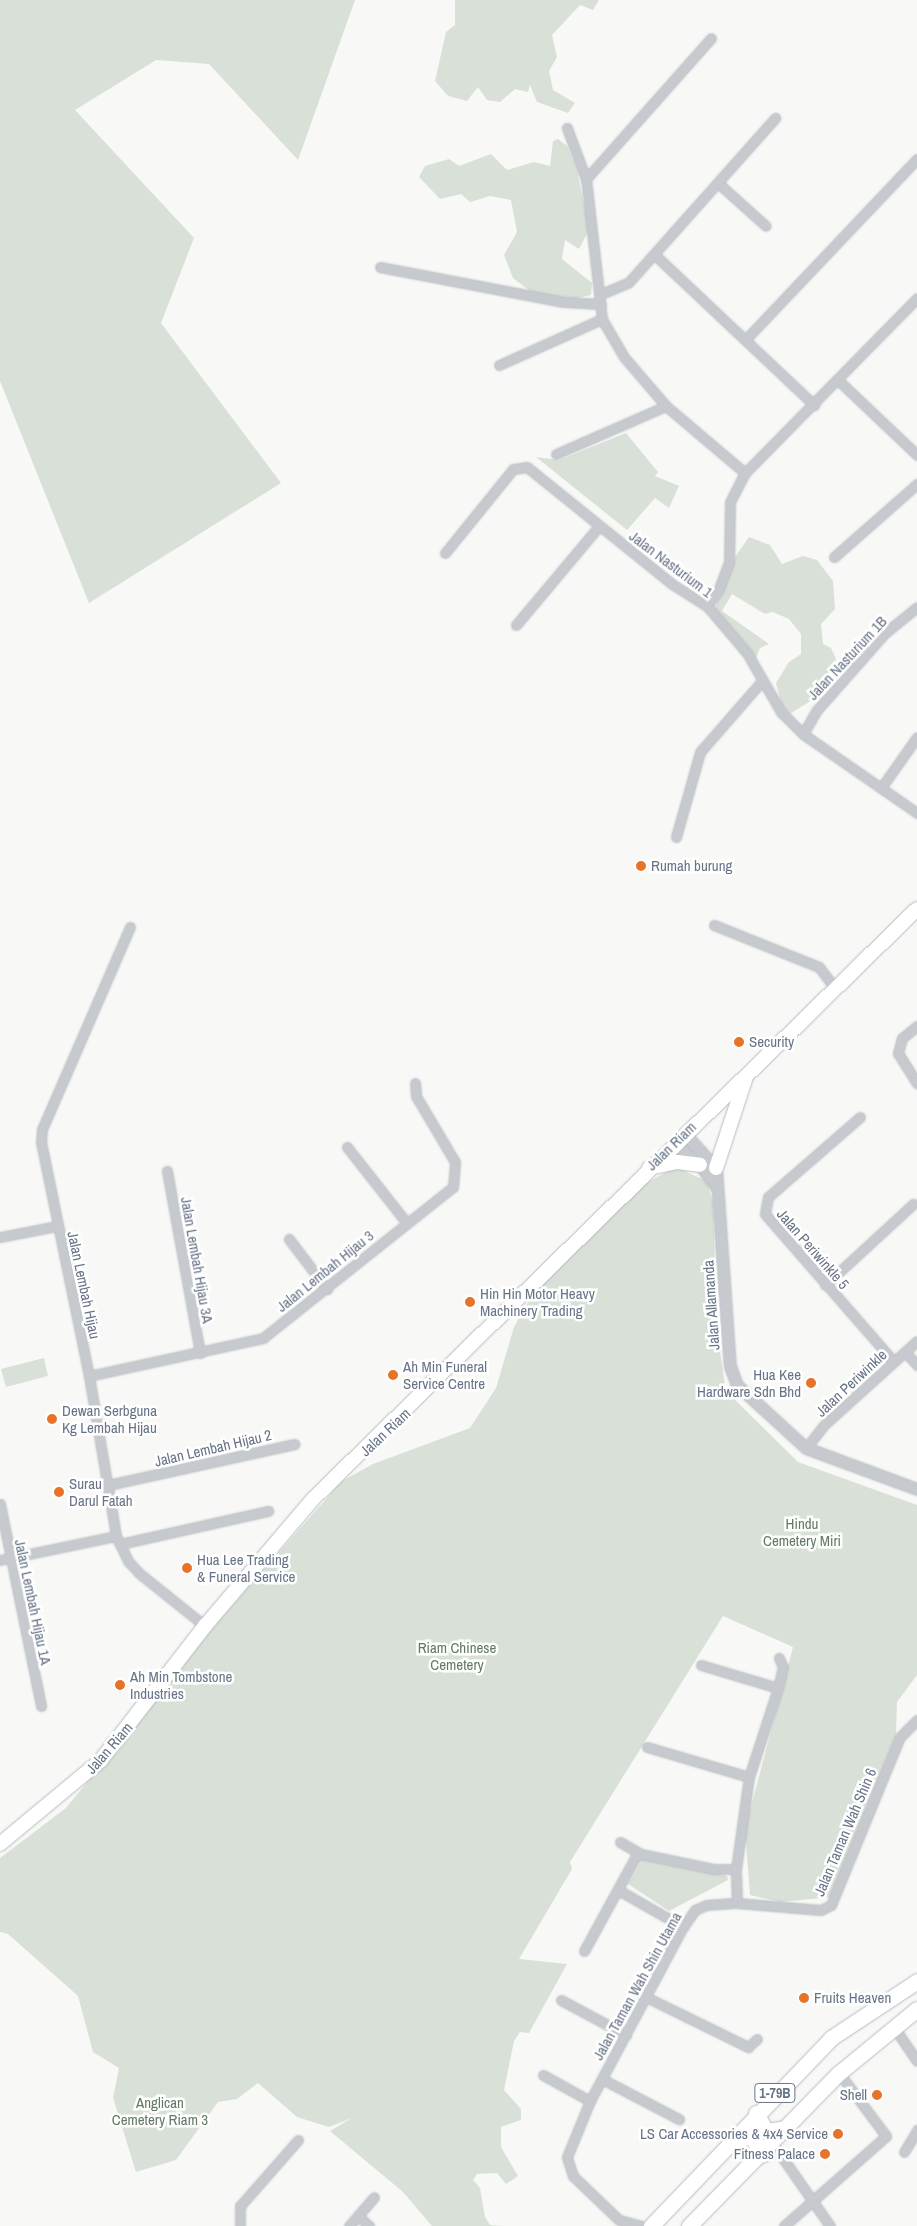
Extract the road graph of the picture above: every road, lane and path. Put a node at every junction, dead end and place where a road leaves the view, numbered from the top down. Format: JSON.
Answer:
{"nodes":[{"id":1,"x":711,"y":38,"type":"dead end"},
{"id":2,"x":775,"y":118,"type":"dead end"},
{"id":3,"x":567,"y":128,"type":"dead end"},
{"id":4,"x":917,"y":159,"type":"edge"},
{"id":5,"x":586,"y":179,"type":"junction"},
{"id":6,"x":718,"y":183,"type":"junction"},
{"id":7,"x":766,"y":226,"type":"dead end"},
{"id":8,"x":655,"y":255,"type":"junction"},
{"id":9,"x":380,"y":267,"type":"dead end"},
{"id":10,"x":917,"y":298,"type":"edge"},
{"id":11,"x":601,"y":299,"type":"junction"},
{"id":12,"x":602,"y":319,"type":"junction"},
{"id":13,"x":746,"y":339,"type":"junction"},
{"id":14,"x":499,"y":366,"type":"dead end"},
{"id":15,"x":838,"y":380,"type":"junction"},
{"id":16,"x":814,"y":404,"type":"junction"},
{"id":17,"x":666,"y":406,"type":"junction"},
{"id":18,"x":556,"y":454,"type":"dead end"},
{"id":19,"x":917,"y":455,"type":"edge"},
{"id":20,"x":746,"y":473,"type":"junction"},
{"id":21,"x":917,"y":484,"type":"edge"},
{"id":22,"x":599,"y":526,"type":"junction"},
{"id":23,"x":445,"y":553,"type":"dead end"},
{"id":24,"x":834,"y":558,"type":"dead end"},
{"id":25,"x":707,"y":606,"type":"junction"},
{"id":26,"x":917,"y":607,"type":"edge"},
{"id":27,"x":516,"y":625,"type":"dead end"},
{"id":28,"x":762,"y":681,"type":"junction"},
{"id":29,"x":803,"y":734,"type":"junction"},
{"id":30,"x":917,"y":737,"type":"edge"},
{"id":31,"x":881,"y":788,"type":"junction"},
{"id":32,"x":917,"y":813,"type":"edge"},
{"id":33,"x":676,"y":837,"type":"dead end"},
{"id":34,"x":917,"y":909,"type":"edge"},
{"id":35,"x":714,"y":925,"type":"dead end"},
{"id":36,"x":130,"y":927,"type":"dead end"},
{"id":37,"x":835,"y":988,"type":"junction"},
{"id":38,"x":917,"y":1026,"type":"edge"},
{"id":39,"x":748,"y":1071,"type":"junction"},
{"id":40,"x":415,"y":1082,"type":"dead end"},
{"id":41,"x":917,"y":1083,"type":"edge"},
{"id":42,"x":860,"y":1117,"type":"dead end"},
{"id":43,"x":684,"y":1133,"type":"junction"},
{"id":44,"x":674,"y":1144,"type":"junction"},
{"id":45,"x":347,"y":1147,"type":"dead end"},
{"id":46,"x":700,"y":1165,"type":"junction"},
{"id":47,"x":648,"y":1168,"type":"junction"},
{"id":48,"x":716,"y":1168,"type":"junction"},
{"id":49,"x":167,"y":1171,"type":"dead end"},
{"id":50,"x":718,"y":1190,"type":"junction"},
{"id":51,"x":912,"y":1204,"type":"dead end"},
{"id":52,"x":406,"y":1222,"type":"junction"},
{"id":53,"x":57,"y":1226,"type":"junction"},
{"id":54,"x":0,"y":1236,"type":"edge"},
{"id":55,"x":289,"y":1239,"type":"dead end"},
{"id":56,"x":825,"y":1285,"type":"junction"},
{"id":57,"x":327,"y":1289,"type":"junction"},
{"id":58,"x":917,"y":1341,"type":"edge"},
{"id":59,"x":905,"y":1352,"type":"junction"},
{"id":60,"x":200,"y":1353,"type":"junction"},
{"id":61,"x":894,"y":1362,"type":"junction"},
{"id":62,"x":917,"y":1365,"type":"edge"},
{"id":63,"x":89,"y":1376,"type":"junction"},
{"id":64,"x":295,"y":1444,"type":"dead end"},
{"id":65,"x":806,"y":1448,"type":"junction"},
{"id":66,"x":108,"y":1486,"type":"junction"},
{"id":67,"x":917,"y":1489,"type":"edge"},
{"id":68,"x":0,"y":1504,"type":"edge"},
{"id":69,"x":268,"y":1511,"type":"dead end"},
{"id":70,"x":118,"y":1540,"type":"junction"},
{"id":71,"x":5,"y":1559,"type":"edge"},
{"id":72,"x":205,"y":1626,"type":"junction"},
{"id":73,"x":778,"y":1658,"type":"dead end"},
{"id":74,"x":701,"y":1665,"type":"dead end"},
{"id":75,"x":778,"y":1688,"type":"junction"},
{"id":76,"x":41,"y":1706,"type":"dead end"},
{"id":77,"x":917,"y":1720,"type":"edge"},
{"id":78,"x":647,"y":1747,"type":"dead end"},
{"id":79,"x":749,"y":1777,"type":"junction"},
{"id":80,"x":620,"y":1842,"type":"dead end"},
{"id":81,"x":0,"y":1844,"type":"edge"},
{"id":82,"x":641,"y":1854,"type":"junction"},
{"id":83,"x":736,"y":1869,"type":"junction"},
{"id":84,"x":620,"y":1891,"type":"junction"},
{"id":85,"x":736,"y":1903,"type":"junction"},
{"id":86,"x":683,"y":1927,"type":"junction"},
{"id":87,"x":584,"y":1951,"type":"dead end"},
{"id":88,"x":917,"y":1981,"type":"edge"},
{"id":89,"x":646,"y":1997,"type":"junction"},
{"id":90,"x":561,"y":2000,"type":"dead end"},
{"id":91,"x":917,"y":2009,"type":"edge"},
{"id":92,"x":893,"y":2026,"type":"junction"},
{"id":93,"x":626,"y":2035,"type":"junction"},
{"id":94,"x":757,"y":2039,"type":"dead end"},
{"id":95,"x":917,"y":2061,"type":"edge"},
{"id":96,"x":839,"y":2073,"type":"junction"},
{"id":97,"x":543,"y":2075,"type":"dead end"},
{"id":98,"x":602,"y":2078,"type":"junction"},
{"id":99,"x":590,"y":2100,"type":"junction"},
{"id":100,"x":756,"y":2113,"type":"junction"},
{"id":101,"x":679,"y":2119,"type":"dead end"},
{"id":102,"x":788,"y":2128,"type":"junction"},
{"id":103,"x":917,"y":2130,"type":"edge"},
{"id":104,"x":298,"y":2140,"type":"dead end"},
{"id":105,"x":728,"y":2142,"type":"junction"},
{"id":106,"x":773,"y":2144,"type":"junction"},
{"id":107,"x":904,"y":2152,"type":"dead end"},
{"id":108,"x":762,"y":2154,"type":"junction"},
{"id":109,"x":374,"y":2197,"type":"dead end"},
{"id":110,"x":813,"y":2198,"type":"junction"},
{"id":111,"x":358,"y":2216,"type":"junction"},
{"id":112,"x":620,"y":2223,"type":"edge"},
{"id":113,"x":239,"y":2225,"type":"edge"},
{"id":114,"x":349,"y":2226,"type":"edge"},
{"id":115,"x":369,"y":2226,"type":"edge"},
{"id":116,"x":642,"y":2226,"type":"edge"},
{"id":117,"x":651,"y":2226,"type":"edge"},
{"id":118,"x":689,"y":2226,"type":"edge"},
{"id":119,"x":784,"y":2226,"type":"edge"},
{"id":120,"x":830,"y":2226,"type":"edge"}],
"edges":[{"from":1,"to":5,"type":"street"},
{"from":2,"to":6,"type":"street"},
{"from":3,"to":5,"type":"street"},
{"from":4,"to":13,"type":"street"},
{"from":5,"to":11,"type":"street"},
{"from":6,"to":7,"type":"street"},
{"from":6,"to":8,"type":"street"},
{"from":8,"to":11,"type":"street"},
{"from":8,"to":13,"type":"street"},
{"from":9,"to":11,"type":"street"},
{"from":10,"to":15,"type":"street"},
{"from":11,"to":12,"type":"street"},
{"from":12,"to":14,"type":"street"},
{"from":12,"to":17,"type":"street"},
{"from":13,"to":16,"type":"street"},
{"from":15,"to":16,"type":"street"},
{"from":15,"to":19,"type":"street"},
{"from":16,"to":20,"type":"street"},
{"from":17,"to":18,"type":"street"},
{"from":17,"to":20,"type":"street"},
{"from":20,"to":25,"type":"street"},
{"from":21,"to":24,"type":"street"},
{"from":22,"to":23,"type":"street","name":"Jalan Nasturium 1"},
{"from":22,"to":25,"type":"street","name":"Jalan Nasturium 1"},
{"from":22,"to":27,"type":"street"},
{"from":25,"to":28,"type":"street","name":"Jalan Nasturium 1"},
{"from":26,"to":29,"type":"street","name":"Jalan Nasturium 1B"},
{"from":28,"to":29,"type":"street","name":"Jalan Nasturium 1"},
{"from":28,"to":33,"type":"street"},
{"from":29,"to":31,"type":"street","name":"Jalan Nasturium 1"},
{"from":30,"to":31,"type":"street"},
{"from":31,"to":32,"type":"street","name":"Jalan Nasturium 1"},
{"from":34,"to":37,"type":"main road","name":"Jalan Riam"},
{"from":35,"to":37,"type":"street"},
{"from":36,"to":53,"type":"street","name":"Jalan Lembah Hijau"},
{"from":37,"to":39,"type":"main road","name":"Jalan Riam"},
{"from":38,"to":41,"type":"street"},
{"from":39,"to":43,"type":"main road","name":"Jalan Riam"},
{"from":39,"to":48,"type":"main road"},
{"from":40,"to":52,"type":"street","name":"Jalan Lembah Hijau 3"},
{"from":42,"to":56,"type":"street","name":"Jalan Periwinkle 5"},
{"from":43,"to":44,"type":"main road","name":"Jalan Riam"},
{"from":43,"to":48,"type":"street"},
{"from":44,"to":46,"type":"street"},
{"from":44,"to":47,"type":"main road","name":"Jalan Riam"},
{"from":45,"to":52,"type":"street"},
{"from":46,"to":47,"type":"main road"},
{"from":46,"to":50,"type":"street"},
{"from":47,"to":72,"type":"main road","name":"Jalan Riam"},
{"from":48,"to":50,"type":"street","name":"Jalan Allamanda"},
{"from":49,"to":60,"type":"street","name":"Jalan Lembah Hijau 3A"},
{"from":50,"to":65,"type":"street","name":"Jalan Allamanda"},
{"from":51,"to":56,"type":"street"},
{"from":52,"to":57,"type":"street","name":"Jalan Lembah Hijau 3"},
{"from":53,"to":54,"type":"street"},
{"from":53,"to":63,"type":"street","name":"Jalan Lembah Hijau"},
{"from":55,"to":57,"type":"street"},
{"from":56,"to":61,"type":"street","name":"Jalan Periwinkle 5"},
{"from":57,"to":60,"type":"street","name":"Jalan Lembah Hijau 3"},
{"from":58,"to":59,"type":"street","name":"Jalan Periwinkle"},
{"from":59,"to":61,"type":"street","name":"Jalan Periwinkle"},
{"from":59,"to":62,"type":"street"},
{"from":60,"to":63,"type":"street","name":"Jalan Lembah Hijau 3"},
{"from":61,"to":65,"type":"street","name":"Jalan Periwinkle"},
{"from":63,"to":66,"type":"street","name":"Jalan Lembah Hijau"},
{"from":64,"to":66,"type":"street","name":"Jalan Lembah Hijau 2"},
{"from":65,"to":67,"type":"street","name":"Jalan Allamanda"},
{"from":66,"to":70,"type":"street","name":"Jalan Lembah Hijau"},
{"from":68,"to":71,"type":"street","name":"Jalan Lembah Hijau 1A"},
{"from":69,"to":70,"type":"street"},
{"from":70,"to":71,"type":"street"},
{"from":70,"to":72,"type":"street","name":"Jalan Lembah Hijau"},
{"from":71,"to":76,"type":"street","name":"Jalan Lembah Hijau 1A"},
{"from":72,"to":81,"type":"main road","name":"Jalan Riam"},
{"from":73,"to":75,"type":"street"},
{"from":74,"to":75,"type":"street"},
{"from":75,"to":79,"type":"street"},
{"from":77,"to":85,"type":"street","name":"Jalan Taman Wah Shin 6"},
{"from":78,"to":79,"type":"street"},
{"from":79,"to":83,"type":"street"},
{"from":80,"to":82,"type":"street"},
{"from":82,"to":83,"type":"street"},
{"from":82,"to":84,"type":"street"},
{"from":83,"to":85,"type":"street"},
{"from":84,"to":86,"type":"street"},
{"from":84,"to":87,"type":"street"},
{"from":85,"to":86,"type":"street","name":"Jalan Taman Wah Shin Utama"},
{"from":86,"to":89,"type":"street","name":"Jalan Taman Wah Shin Utama"},
{"from":88,"to":100,"type":"highway","number":"1-79B"},
{"from":89,"to":93,"type":"street","name":"Jalan Taman Wah Shin Utama"},
{"from":89,"to":94,"type":"street"},
{"from":90,"to":93,"type":"street"},
{"from":91,"to":92,"type":"highway"},
{"from":92,"to":95,"type":"street"},
{"from":92,"to":96,"type":"highway"},
{"from":93,"to":98,"type":"street","name":"Jalan Taman Wah Shin Utama"},
{"from":96,"to":102,"type":"highway"},
{"from":96,"to":110,"type":"street"},
{"from":97,"to":99,"type":"street"},
{"from":98,"to":99,"type":"street","name":"Jalan Taman Wah Shin Utama"},
{"from":98,"to":101,"type":"street"},
{"from":99,"to":112,"type":"street","name":"Jalan Taman Wah Shin Utama"},
{"from":100,"to":102,"type":"highway"},
{"from":100,"to":105,"type":"highway","number":"1-79B"},
{"from":102,"to":106,"type":"highway"},
{"from":103,"to":107,"type":"street"},
{"from":104,"to":113,"type":"street"},
{"from":105,"to":108,"type":"highway"},
{"from":105,"to":117,"type":"highway","number":"1-79B"},
{"from":106,"to":108,"type":"highway"},
{"from":106,"to":110,"type":"street"},
{"from":108,"to":118,"type":"highway"},
{"from":109,"to":111,"type":"street"},
{"from":110,"to":119,"type":"street"},
{"from":110,"to":120,"type":"street"},
{"from":111,"to":114,"type":"street"},
{"from":111,"to":115,"type":"street"},
{"from":112,"to":116,"type":"street","name":"Jalan Taman Wah Shin Utama"}]}
